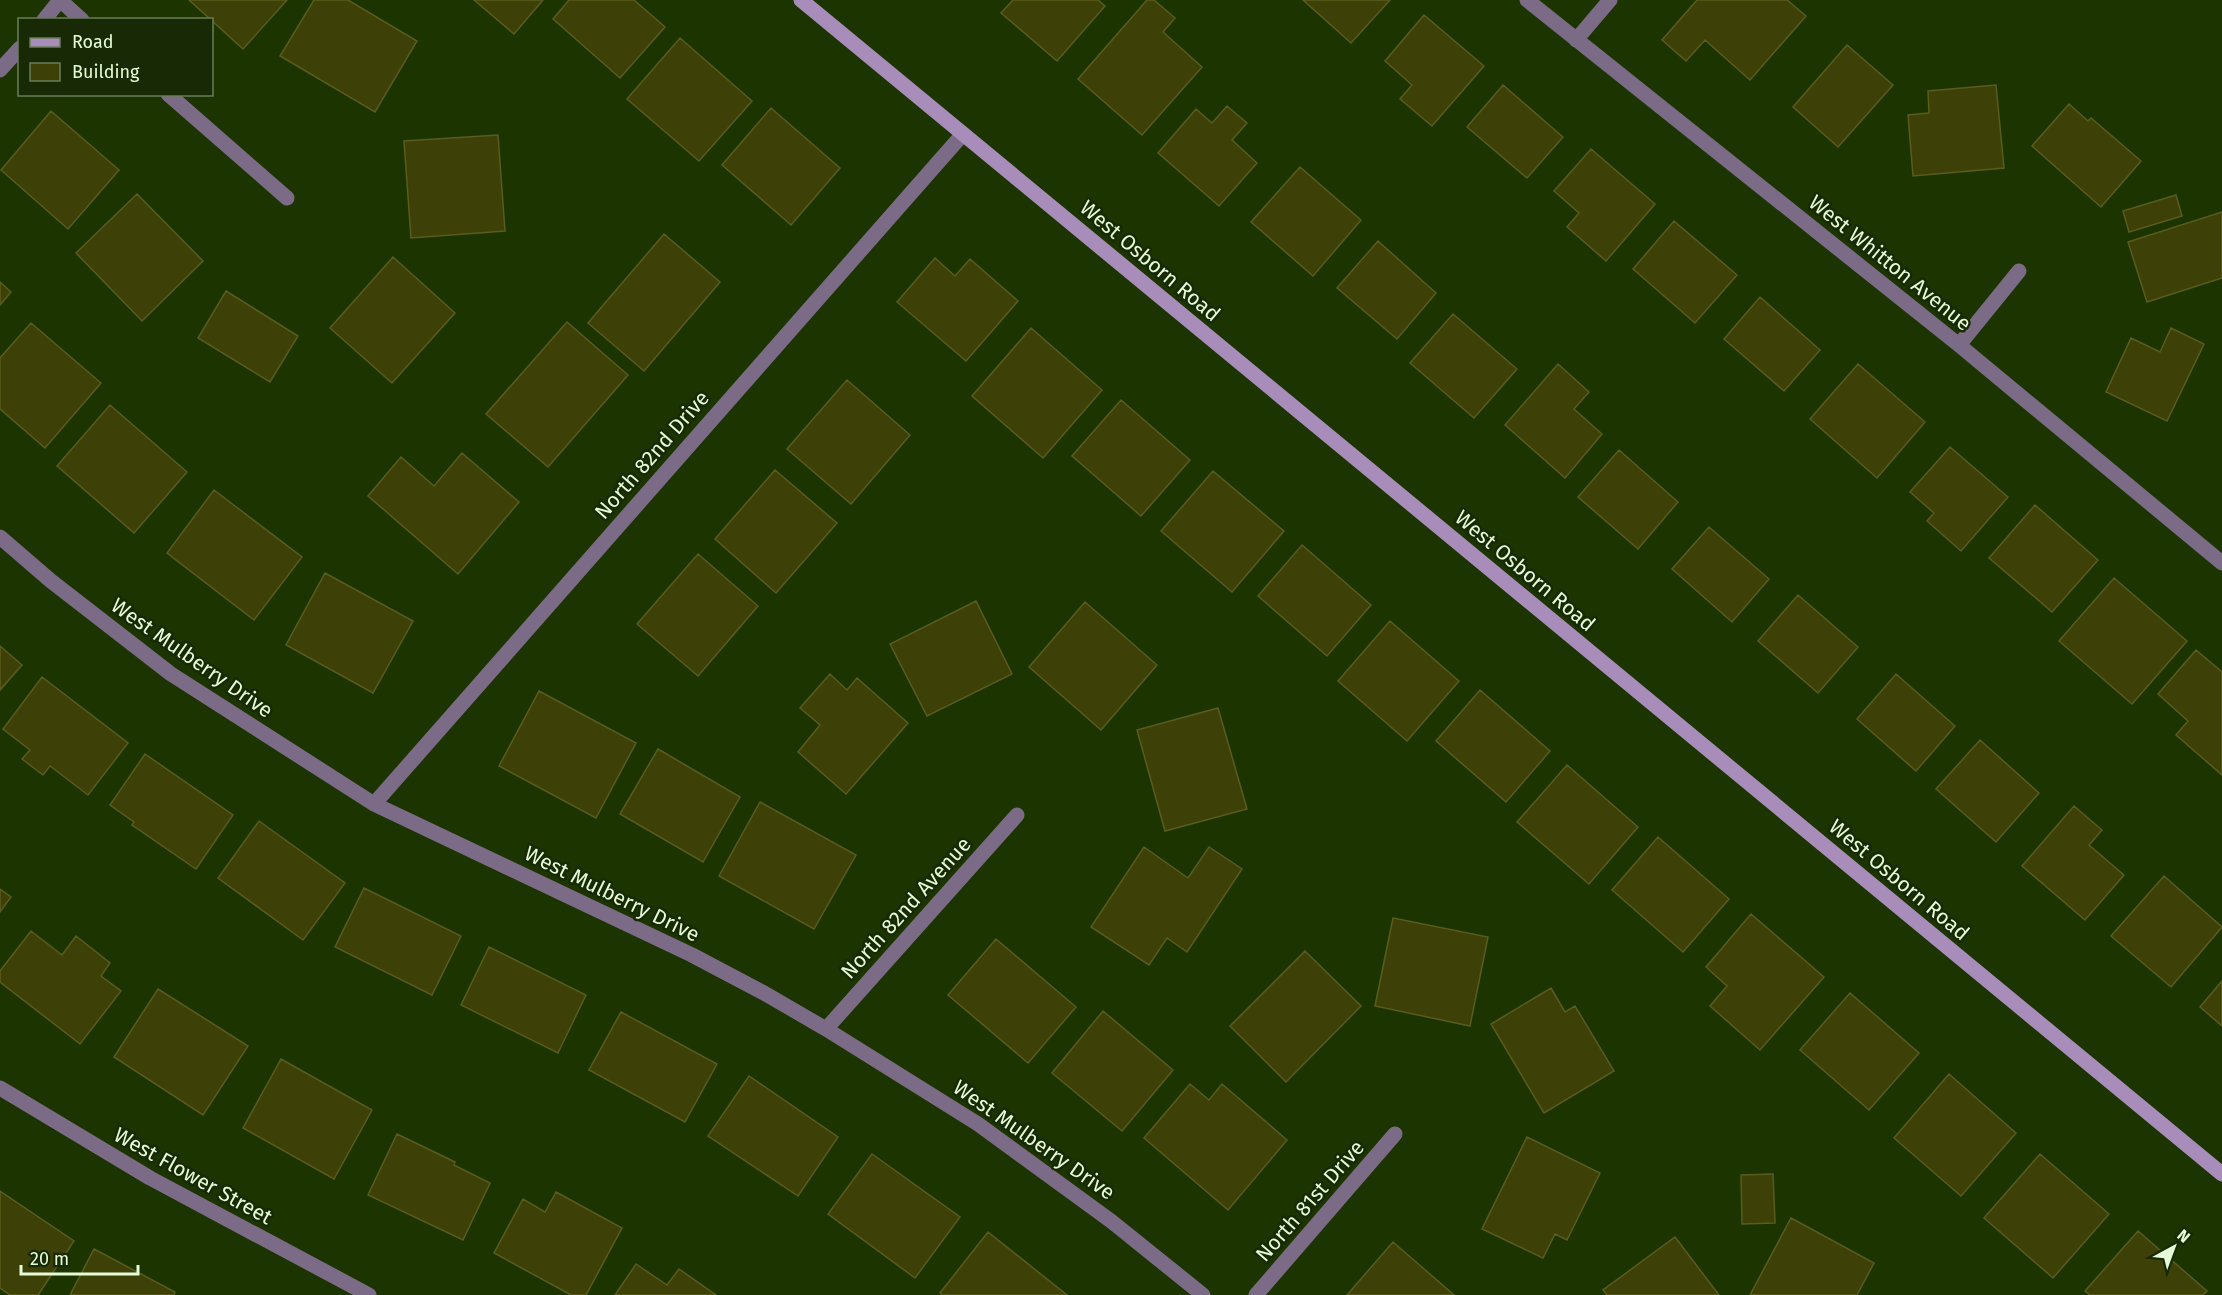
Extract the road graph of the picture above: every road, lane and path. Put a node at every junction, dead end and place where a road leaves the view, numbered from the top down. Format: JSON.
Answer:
{"nodes":[{"id":1,"x":60,"y":0,"type":"edge"},
{"id":2,"x":801,"y":0,"type":"edge"},
{"id":3,"x":1527,"y":0,"type":"edge"},
{"id":4,"x":1610,"y":0,"type":"edge"},
{"id":5,"x":46,"y":18,"type":"edge"},
{"id":6,"x":80,"y":18,"type":"edge"},
{"id":7,"x":1576,"y":40,"type":"junction"},
{"id":8,"x":18,"y":50,"type":"edge"},
{"id":9,"x":0,"y":70,"type":"edge"},
{"id":10,"x":170,"y":96,"type":"edge"},
{"id":11,"x":963,"y":134,"type":"junction"},
{"id":12,"x":287,"y":198,"type":"dead end"},
{"id":13,"x":2019,"y":271,"type":"dead end"},
{"id":14,"x":1959,"y":345,"type":"junction"},
{"id":15,"x":0,"y":537,"type":"edge"},
{"id":16,"x":2222,"y":563,"type":"edge"},
{"id":17,"x":374,"y":804,"type":"junction"},
{"id":18,"x":1017,"y":815,"type":"dead end"},
{"id":19,"x":826,"y":1029,"type":"junction"},
{"id":20,"x":0,"y":1088,"type":"edge"},
{"id":21,"x":1395,"y":1134,"type":"dead end"},
{"id":22,"x":2222,"y":1174,"type":"edge"},
{"id":23,"x":369,"y":1295,"type":"edge"},
{"id":24,"x":1203,"y":1295,"type":"edge"},
{"id":25,"x":1256,"y":1295,"type":"edge"}],
"edges":[{"from":1,"to":5,"type":"street"},
{"from":1,"to":6,"type":"street"},
{"from":2,"to":11,"type":"street","name":"West Osborn Road"},
{"from":3,"to":7,"type":"street","name":"West Whitton Avenue"},
{"from":4,"to":7,"type":"street"},
{"from":7,"to":14,"type":"street","name":"West Whitton Avenue"},
{"from":8,"to":9,"type":"street"},
{"from":10,"to":12,"type":"street"},
{"from":11,"to":17,"type":"street","name":"North 82nd Drive"},
{"from":11,"to":22,"type":"street","name":"West Osborn Road"},
{"from":13,"to":14,"type":"street"},
{"from":14,"to":16,"type":"street","name":"West Whitton Avenue"},
{"from":15,"to":17,"type":"street","name":"West Mulberry Drive"},
{"from":17,"to":19,"type":"street","name":"West Mulberry Drive"},
{"from":18,"to":19,"type":"street","name":"North 82nd Avenue"},
{"from":19,"to":24,"type":"street","name":"West Mulberry Drive"},
{"from":20,"to":23,"type":"street","name":"West Flower Street"},
{"from":21,"to":25,"type":"street","name":"North 81st Drive"}]}
